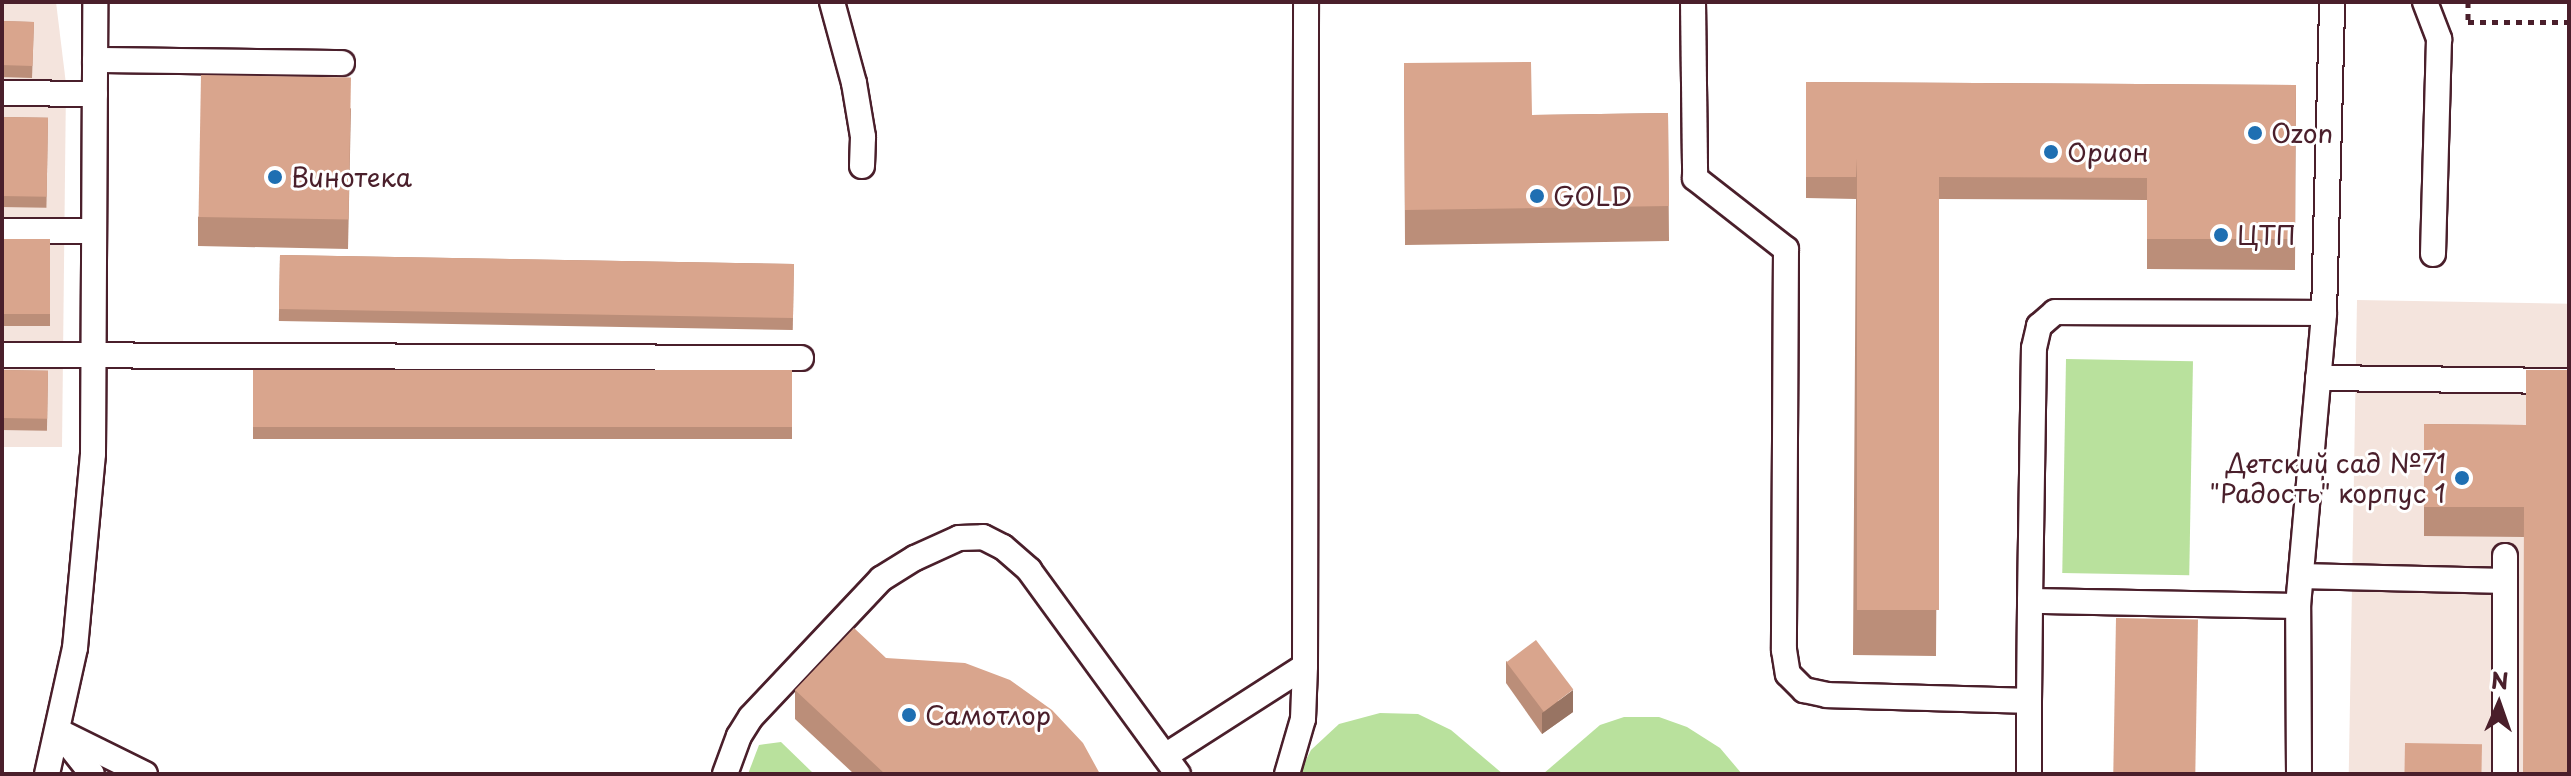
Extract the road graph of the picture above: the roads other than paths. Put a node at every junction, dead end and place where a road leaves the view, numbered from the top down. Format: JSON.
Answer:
{"nodes":[{"id":1,"x":95,"y":2,"type":"edge"},
{"id":2,"x":832,"y":2,"type":"edge"},
{"id":3,"x":1306,"y":2,"type":"edge"},
{"id":4,"x":1693,"y":2,"type":"edge"},
{"id":5,"x":2332,"y":2,"type":"edge"},
{"id":6,"x":2425,"y":2,"type":"edge"},
{"id":7,"x":95,"y":60,"type":"junction"},
{"id":8,"x":342,"y":63,"type":"dead end"},
{"id":9,"x":2,"y":93,"type":"edge"},
{"id":10,"x":95,"y":94,"type":"junction"},
{"id":11,"x":862,"y":166,"type":"dead end"},
{"id":12,"x":2,"y":231,"type":"edge"},
{"id":13,"x":94,"y":231,"type":"junction"},
{"id":14,"x":2433,"y":254,"type":"dead end"},
{"id":15,"x":2324,"y":313,"type":"junction"},
{"id":16,"x":2,"y":355,"type":"edge"},
{"id":17,"x":94,"y":356,"type":"junction"},
{"id":18,"x":801,"y":358,"type":"dead end"},
{"id":19,"x":2318,"y":378,"type":"junction"},
{"id":20,"x":2569,"y":381,"type":"edge"},
{"id":21,"x":2505,"y":556,"type":"dead end"},
{"id":22,"x":2301,"y":576,"type":"junction"},
{"id":23,"x":2505,"y":581,"type":"junction"},
{"id":24,"x":2030,"y":601,"type":"junction"},
{"id":25,"x":2298,"y":606,"type":"junction"},
{"id":26,"x":1305,"y":666,"type":"junction"},
{"id":27,"x":2029,"y":701,"type":"junction"},
{"id":28,"x":58,"y":731,"type":"junction"},
{"id":29,"x":1172,"y":765,"type":"edge"},
{"id":30,"x":47,"y":774,"type":"edge"},
{"id":31,"x":92,"y":774,"type":"edge"},
{"id":32,"x":145,"y":774,"type":"edge"},
{"id":33,"x":725,"y":774,"type":"edge"},
{"id":34,"x":1287,"y":774,"type":"edge"},
{"id":35,"x":2029,"y":774,"type":"edge"},
{"id":36,"x":2299,"y":774,"type":"edge"},
{"id":37,"x":2505,"y":774,"type":"edge"}],
"edges":[{"from":1,"to":7,"type":"lane"},
{"from":2,"to":11,"type":"lane"},
{"from":3,"to":26,"type":"lane"},
{"from":4,"to":27,"type":"lane"},
{"from":5,"to":15,"type":"lane"},
{"from":6,"to":14,"type":"lane"},
{"from":7,"to":8,"type":"lane"},
{"from":7,"to":10,"type":"lane"},
{"from":9,"to":10,"type":"lane"},
{"from":10,"to":13,"type":"lane"},
{"from":12,"to":13,"type":"lane"},
{"from":13,"to":17,"type":"lane"},
{"from":15,"to":19,"type":"lane"},
{"from":15,"to":24,"type":"lane"},
{"from":16,"to":17,"type":"lane"},
{"from":17,"to":18,"type":"lane"},
{"from":17,"to":28,"type":"lane"},
{"from":19,"to":20,"type":"lane"},
{"from":19,"to":22,"type":"lane"},
{"from":21,"to":23,"type":"lane"},
{"from":22,"to":23,"type":"lane"},
{"from":22,"to":25,"type":"lane"},
{"from":23,"to":37,"type":"lane"},
{"from":24,"to":25,"type":"lane"},
{"from":24,"to":27,"type":"lane"},
{"from":25,"to":36,"type":"lane"},
{"from":26,"to":29,"type":"lane"},
{"from":26,"to":34,"type":"lane"},
{"from":27,"to":35,"type":"lane"},
{"from":28,"to":30,"type":"lane"},
{"from":28,"to":31,"type":"lane"},
{"from":28,"to":32,"type":"lane"},
{"from":29,"to":33,"type":"lane"}]}
